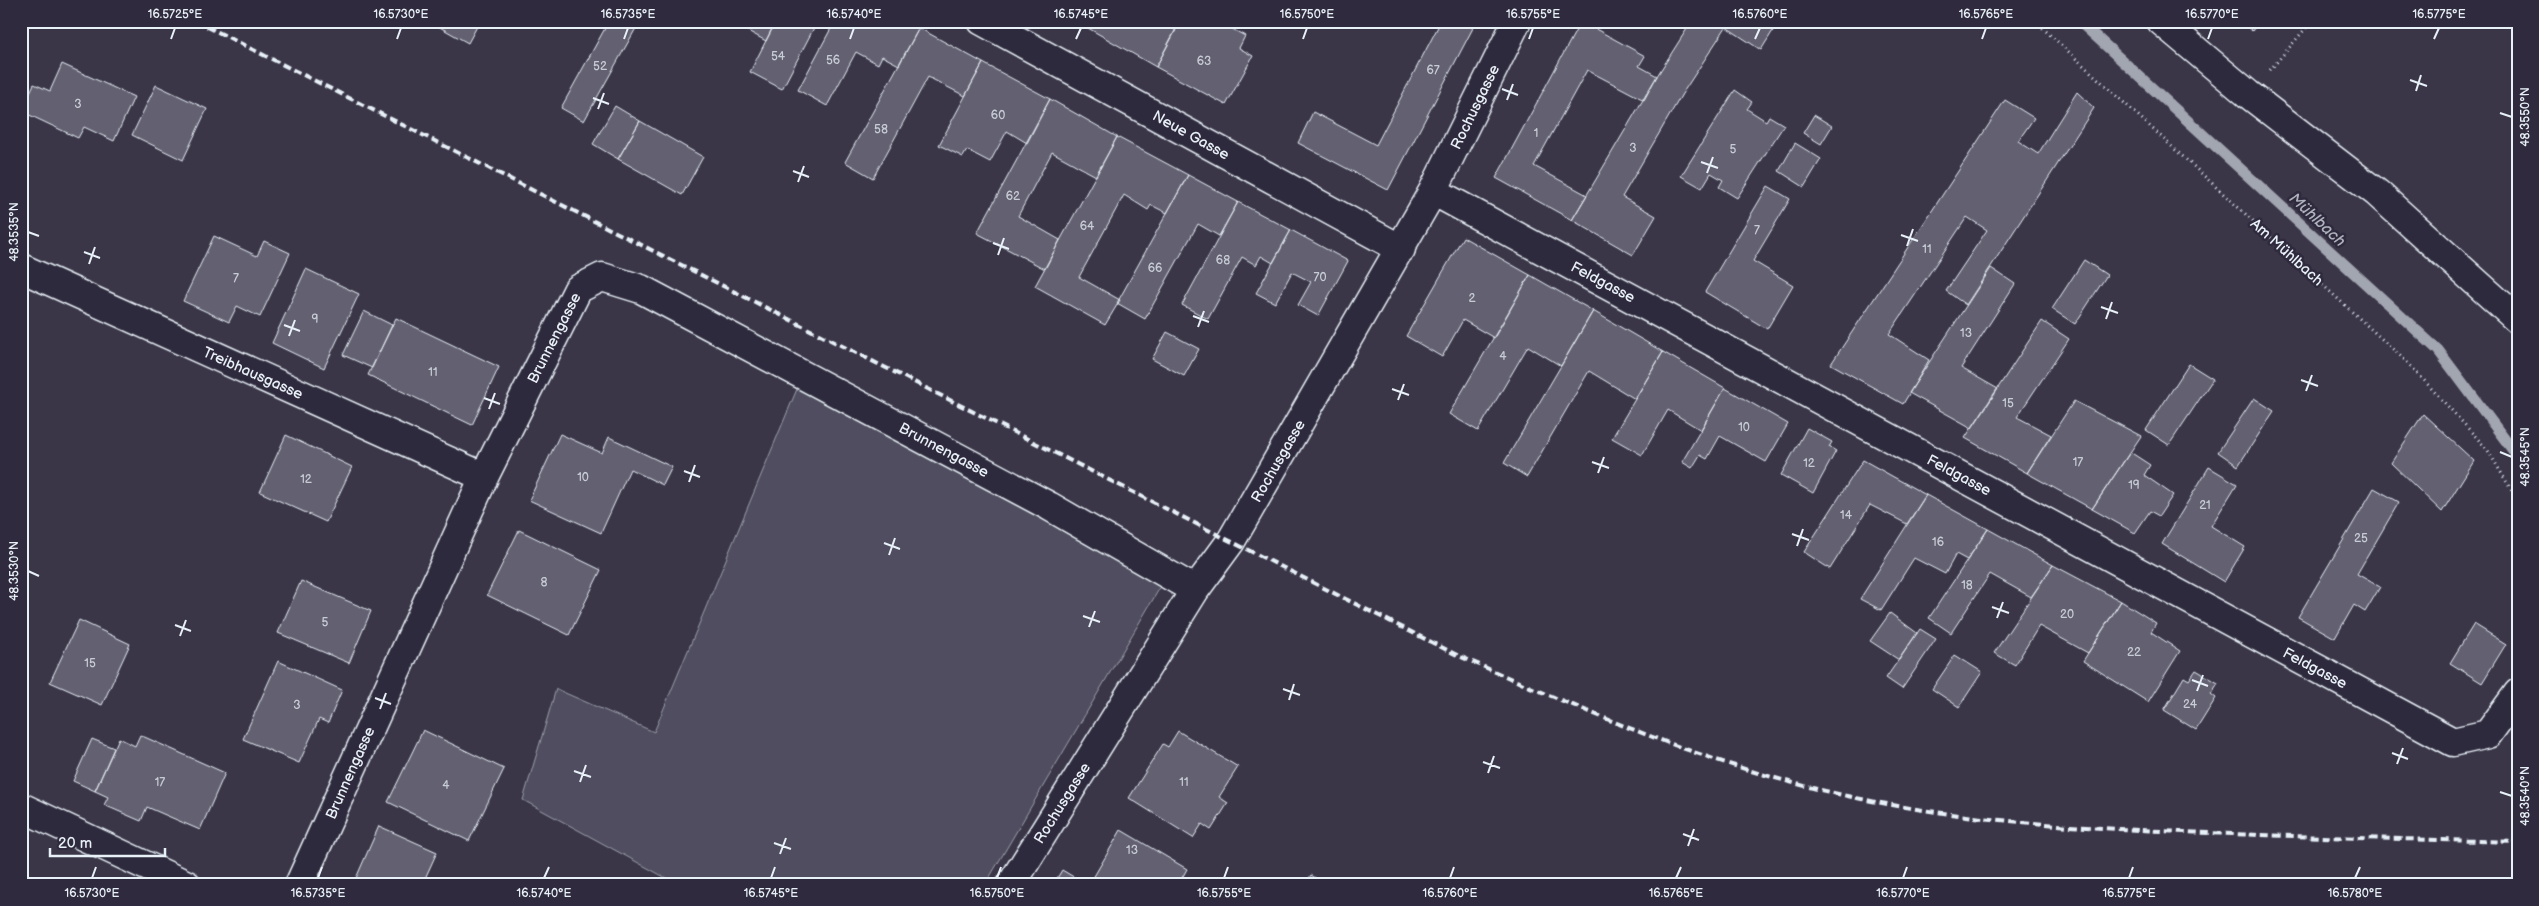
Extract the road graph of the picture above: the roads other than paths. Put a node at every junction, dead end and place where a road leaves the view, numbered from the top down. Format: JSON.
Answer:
{"nodes":[{"id":1,"x":982,"y":21,"type":"edge"},
{"id":2,"x":1517,"y":21,"type":"edge"},
{"id":3,"x":2162,"y":21,"type":"edge"},
{"id":4,"x":1433,"y":190,"type":"junction"},
{"id":5,"x":1400,"y":249,"type":"junction"},
{"id":6,"x":21,"y":268,"type":"edge"},
{"id":7,"x":2518,"y":320,"type":"edge"},
{"id":8,"x":484,"y":478,"type":"junction"},
{"id":9,"x":1195,"y":590,"type":"junction"},
{"id":10,"x":2518,"y":693,"type":"edge"},
{"id":11,"x":21,"y":807,"type":"edge"},
{"id":12,"x":187,"y":885,"type":"edge"},
{"id":13,"x":299,"y":885,"type":"edge"},
{"id":14,"x":1011,"y":885,"type":"edge"}],
"edges":[{"from":1,"to":5,"type":"street","name":"Neue Gasse"},
{"from":2,"to":4,"type":"street","name":"Rochusgasse"},
{"from":3,"to":7,"type":"street"},
{"from":4,"to":5,"type":"street","name":"Rochusgasse"},
{"from":4,"to":10,"type":"street","name":"Feldgasse"},
{"from":5,"to":9,"type":"street","name":"Rochusgasse"},
{"from":6,"to":8,"type":"street","name":"Treibhausgasse"},
{"from":8,"to":9,"type":"street","name":"Brunnengasse"},
{"from":8,"to":13,"type":"street","name":"Brunnengasse"},
{"from":9,"to":14,"type":"street","name":"Rochusgasse"},
{"from":11,"to":12,"type":"street"}]}
